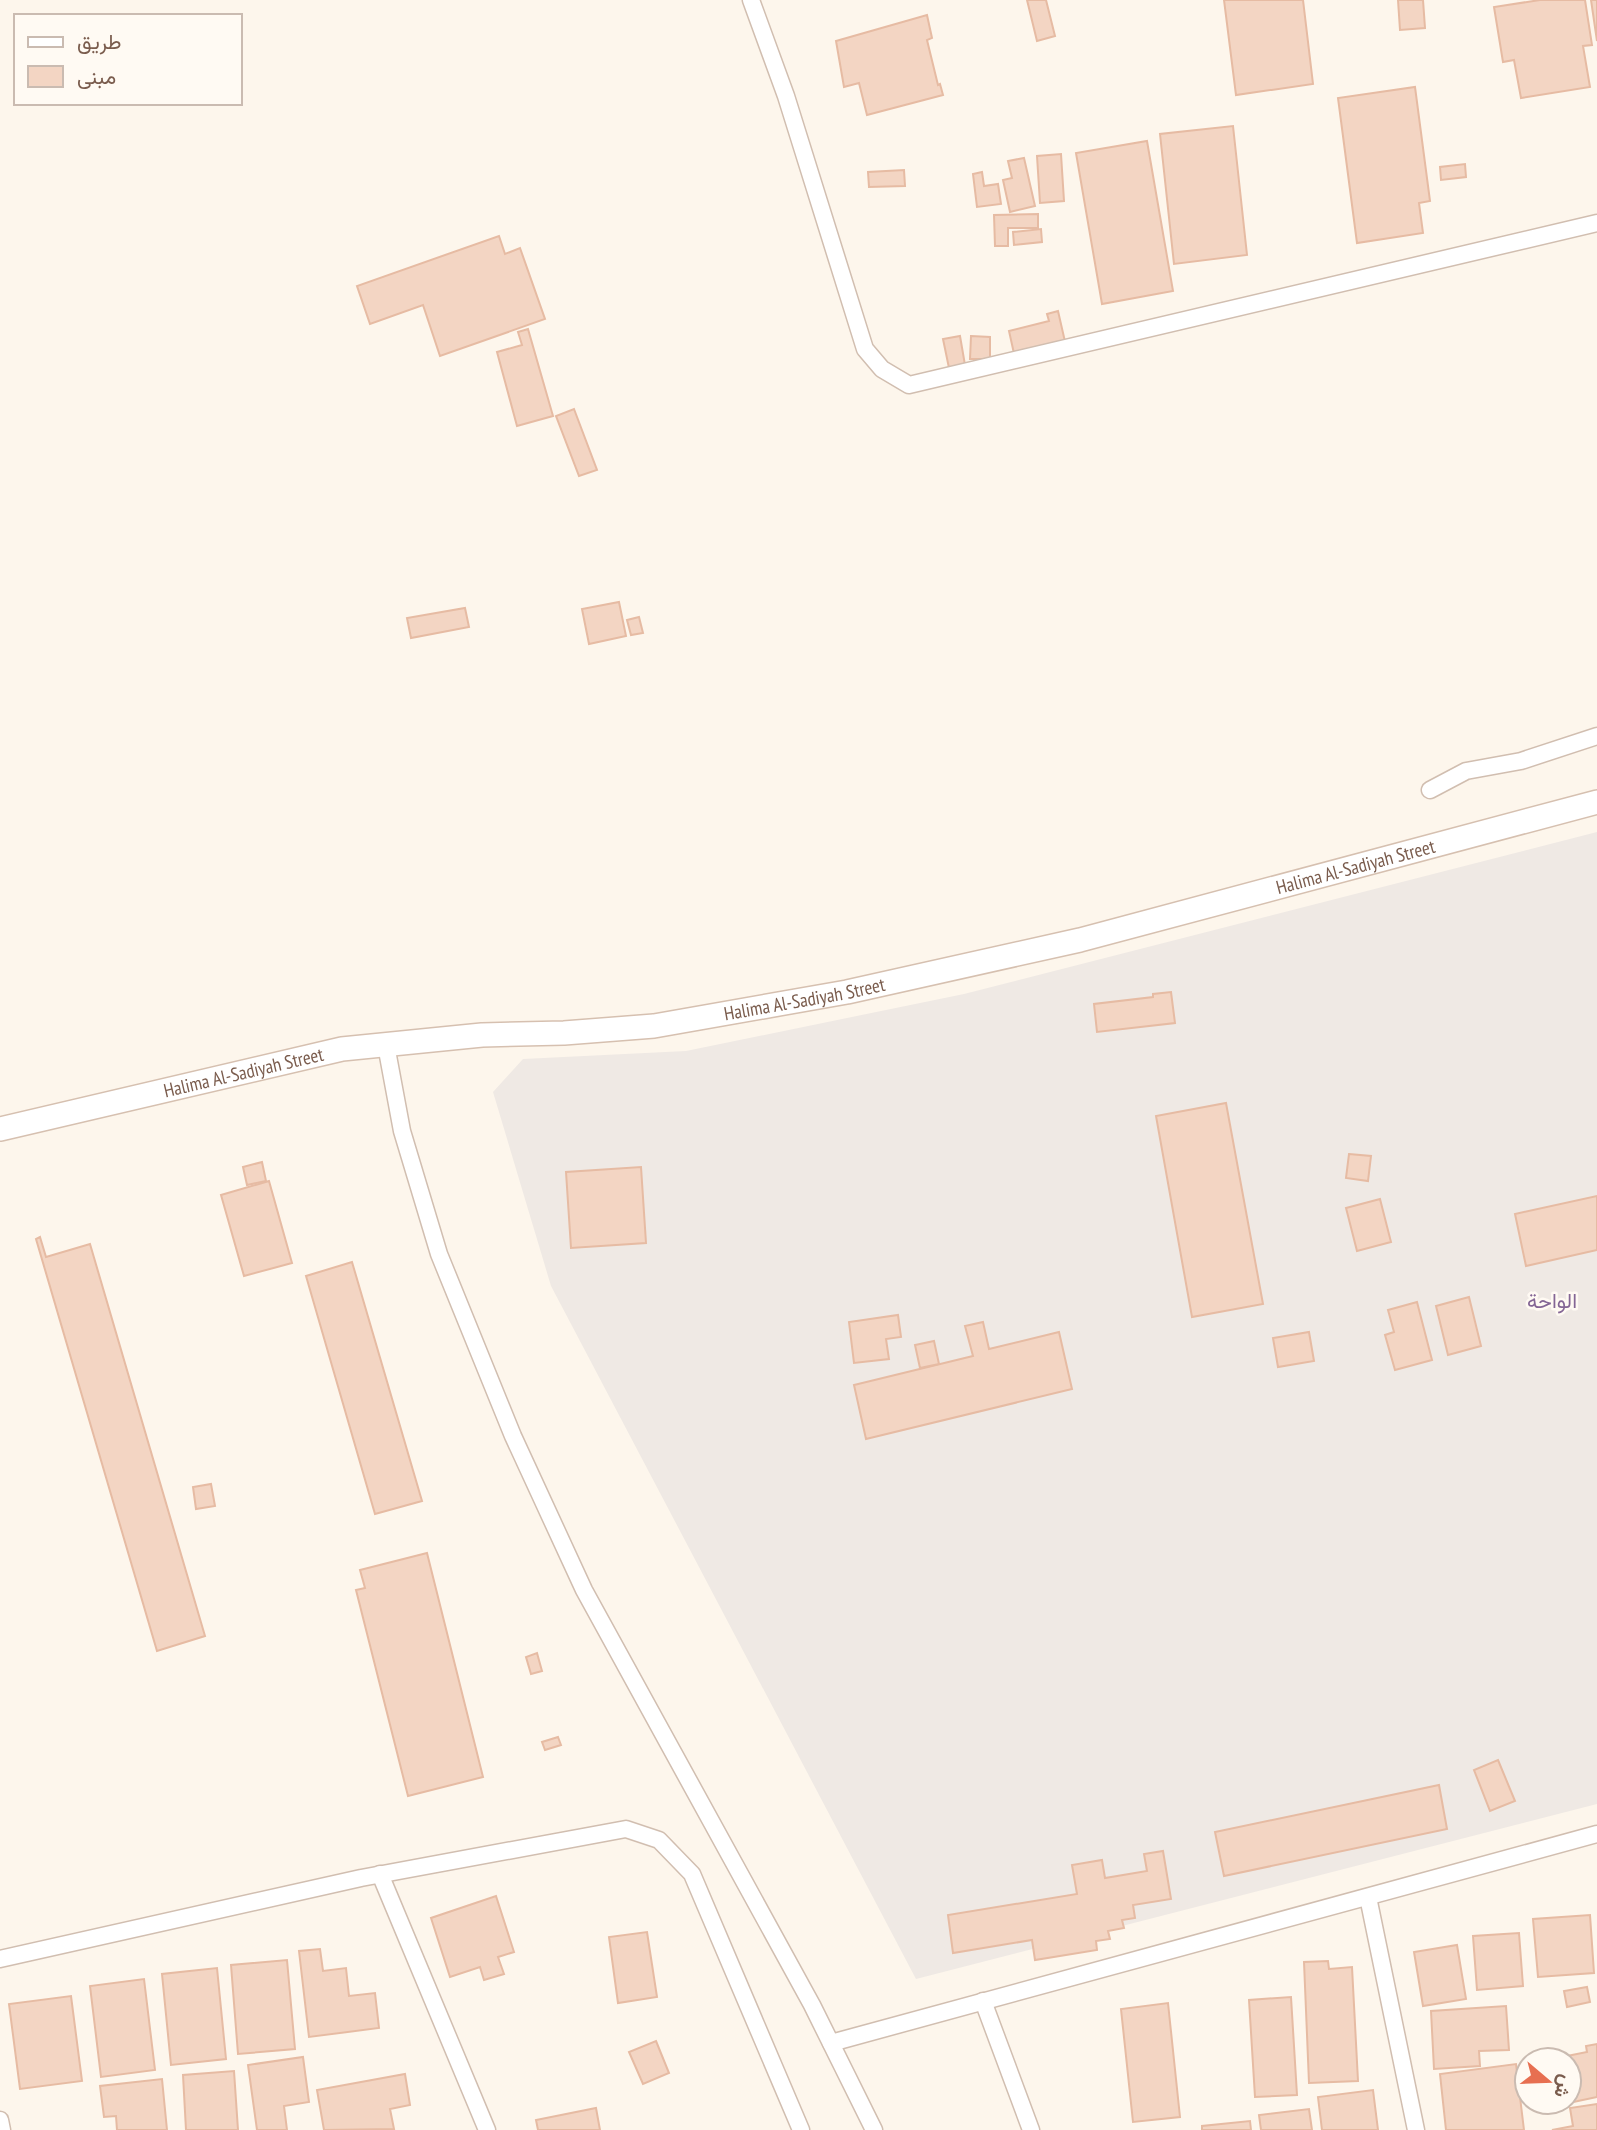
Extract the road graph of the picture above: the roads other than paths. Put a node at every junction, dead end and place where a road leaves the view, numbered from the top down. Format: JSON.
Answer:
{"nodes":[{"id":1,"x":751,"y":0,"type":"edge"},
{"id":2,"x":1597,"y":223,"type":"edge"},
{"id":3,"x":1597,"y":736,"type":"edge"},
{"id":4,"x":1430,"y":790,"type":"dead end"},
{"id":5,"x":1597,"y":802,"type":"edge"},
{"id":6,"x":386,"y":1045,"type":"junction"},
{"id":7,"x":0,"y":1129,"type":"edge"},
{"id":8,"x":1597,"y":1834,"type":"edge"},
{"id":9,"x":380,"y":1874,"type":"junction"},
{"id":10,"x":1368,"y":1896,"type":"junction"},
{"id":11,"x":0,"y":1958,"type":"edge"},
{"id":12,"x":983,"y":2001,"type":"junction"},
{"id":13,"x":831,"y":2043,"type":"junction"},
{"id":14,"x":0,"y":2120,"type":"edge"},
{"id":15,"x":2,"y":2130,"type":"edge"},
{"id":16,"x":487,"y":2130,"type":"edge"},
{"id":17,"x":801,"y":2130,"type":"edge"},
{"id":18,"x":874,"y":2130,"type":"edge"},
{"id":19,"x":1031,"y":2130,"type":"edge"},
{"id":20,"x":1416,"y":2130,"type":"edge"}],
"edges":[{"from":1,"to":2,"type":"street"},
{"from":3,"to":4,"type":"street"},
{"from":5,"to":6,"type":"street","name":"Halima Al-Sadiyah Street"},
{"from":6,"to":7,"type":"street","name":"Halima Al-Sadiyah Street"},
{"from":6,"to":13,"type":"street"},
{"from":8,"to":10,"type":"street"},
{"from":9,"to":11,"type":"street"},
{"from":9,"to":16,"type":"street"},
{"from":9,"to":17,"type":"street"},
{"from":10,"to":12,"type":"street"},
{"from":10,"to":20,"type":"street"},
{"from":12,"to":13,"type":"street"},
{"from":12,"to":19,"type":"street"},
{"from":13,"to":18,"type":"street"},
{"from":14,"to":15,"type":"street"}]}
